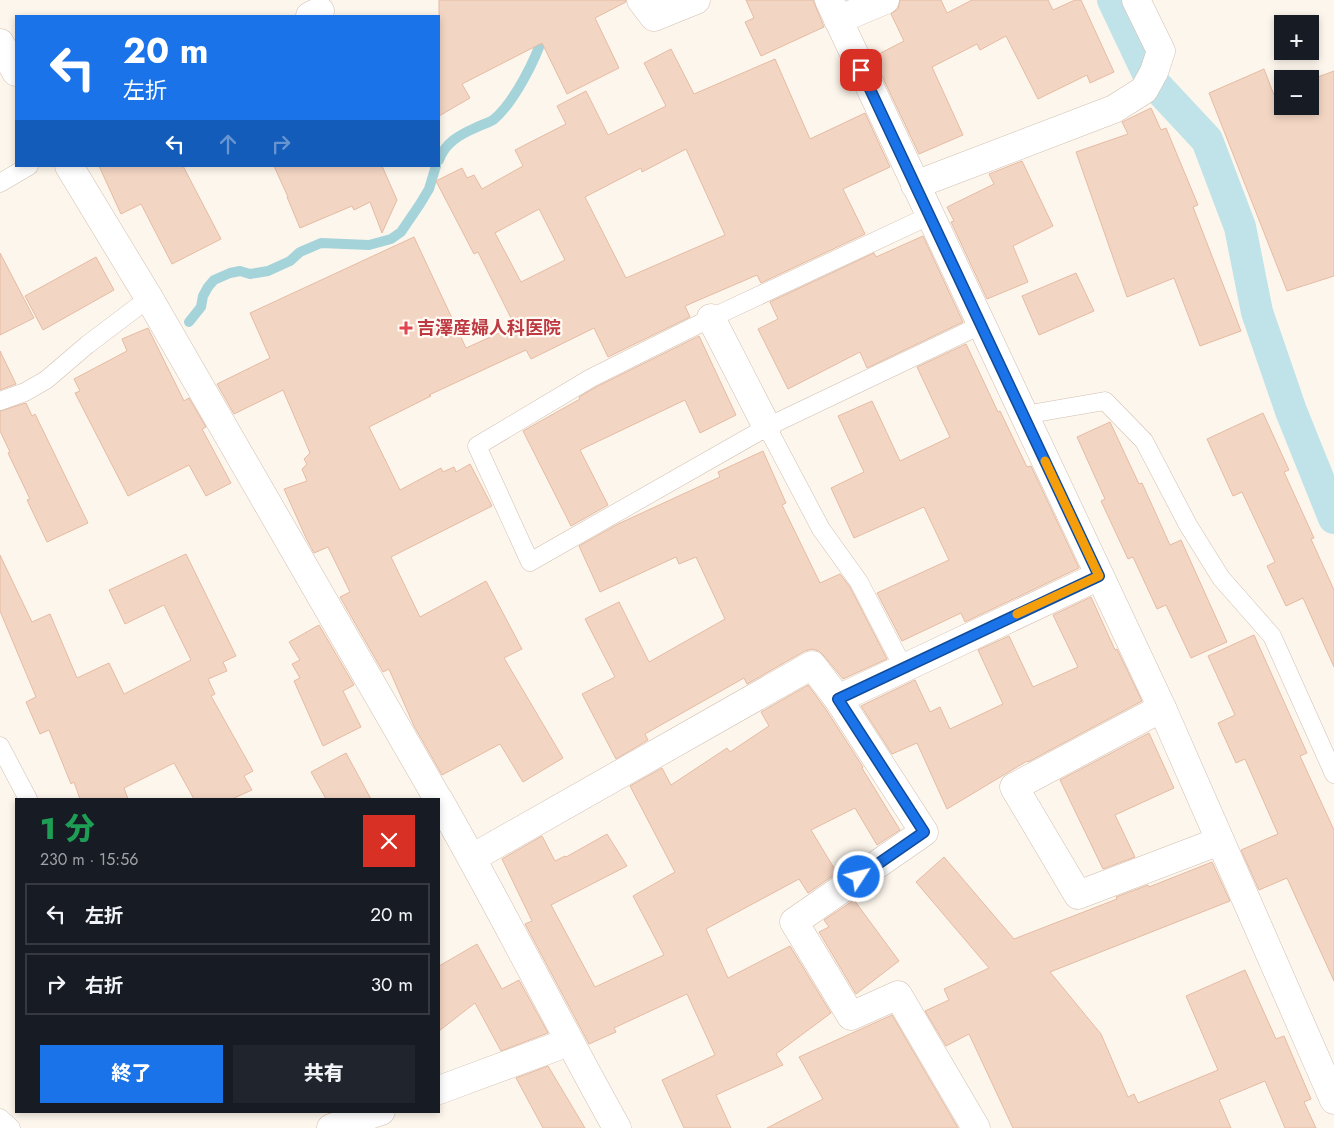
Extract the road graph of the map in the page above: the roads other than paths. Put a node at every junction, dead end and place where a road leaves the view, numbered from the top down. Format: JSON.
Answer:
{"nodes":[{"id":1,"x":642,"y":0,"type":"edge"},
{"id":2,"x":696,"y":0,"type":"edge"},
{"id":3,"x":885,"y":0,"type":"edge"},
{"id":4,"x":1136,"y":0,"type":"edge"},
{"id":5,"x":834,"y":10,"type":"edge"},
{"id":6,"x":0,"y":43,"type":"edge"},
{"id":7,"x":15,"y":70,"type":"edge"},
{"id":8,"x":27,"y":167,"type":"edge"},
{"id":9,"x":70,"y":167,"type":"edge"},
{"id":10,"x":0,"y":183,"type":"edge"},
{"id":11,"x":915,"y":185,"type":"junction"},
{"id":12,"x":930,"y":216,"type":"junction"},
{"id":13,"x":149,"y":298,"type":"junction"},
{"id":14,"x":711,"y":318,"type":"junction"},
{"id":15,"x":981,"y":326,"type":"junction"},
{"id":16,"x":0,"y":401,"type":"edge"},
{"id":17,"x":1024,"y":415,"type":"junction"},
{"id":18,"x":768,"y":428,"type":"junction"},
{"id":19,"x":1099,"y":576,"type":"junction"},
{"id":20,"x":904,"y":667,"type":"junction"},
{"id":21,"x":838,"y":699,"type":"junction"},
{"id":22,"x":1162,"y":708,"type":"junction"},
{"id":23,"x":0,"y":746,"type":"edge"},
{"id":24,"x":1334,"y":774,"type":"edge"},
{"id":25,"x":27,"y":798,"type":"edge"},
{"id":26,"x":437,"y":798,"type":"edge"},
{"id":27,"x":440,"y":802,"type":"edge"},
{"id":28,"x":1220,"y":841,"type":"junction"},
{"id":29,"x":472,"y":858,"type":"junction"},
{"id":30,"x":569,"y":1042,"type":"junction"},
{"id":31,"x":440,"y":1090,"type":"edge"},
{"id":32,"x":1334,"y":1100,"type":"edge"},
{"id":33,"x":0,"y":1118,"type":"edge"},
{"id":34,"x":368,"y":1119,"type":"edge"},
{"id":35,"x":11,"y":1128,"type":"edge"},
{"id":36,"x":331,"y":1128,"type":"edge"},
{"id":37,"x":617,"y":1128,"type":"edge"},
{"id":38,"x":976,"y":1128,"type":"edge"}],
"edges":[{"from":1,"to":2,"type":"street"},
{"from":3,"to":5,"type":"street"},
{"from":4,"to":11,"type":"street"},
{"from":5,"to":11,"type":"street"},
{"from":6,"to":7,"type":"street"},
{"from":8,"to":10,"type":"lane"},
{"from":9,"to":13,"type":"street"},
{"from":11,"to":12,"type":"street"},
{"from":12,"to":14,"type":"lane"},
{"from":12,"to":15,"type":"street"},
{"from":13,"to":16,"type":"lane"},
{"from":13,"to":26,"type":"street"},
{"from":14,"to":18,"type":"street"},
{"from":14,"to":18,"type":"lane"},
{"from":15,"to":17,"type":"street"},
{"from":15,"to":18,"type":"lane"},
{"from":17,"to":19,"type":"street"},
{"from":17,"to":24,"type":"lane"},
{"from":18,"to":20,"type":"lane"},
{"from":19,"to":20,"type":"street"},
{"from":19,"to":22,"type":"street"},
{"from":20,"to":21,"type":"street"},
{"from":21,"to":29,"type":"street"},
{"from":21,"to":38,"type":"street"},
{"from":22,"to":28,"type":"street"},
{"from":22,"to":28,"type":"street"},
{"from":23,"to":25,"type":"lane"},
{"from":27,"to":29,"type":"street"},
{"from":28,"to":32,"type":"street"},
{"from":29,"to":30,"type":"street"},
{"from":30,"to":31,"type":"street"},
{"from":30,"to":37,"type":"street"},
{"from":33,"to":35,"type":"lane"},
{"from":34,"to":36,"type":"street"}]}
